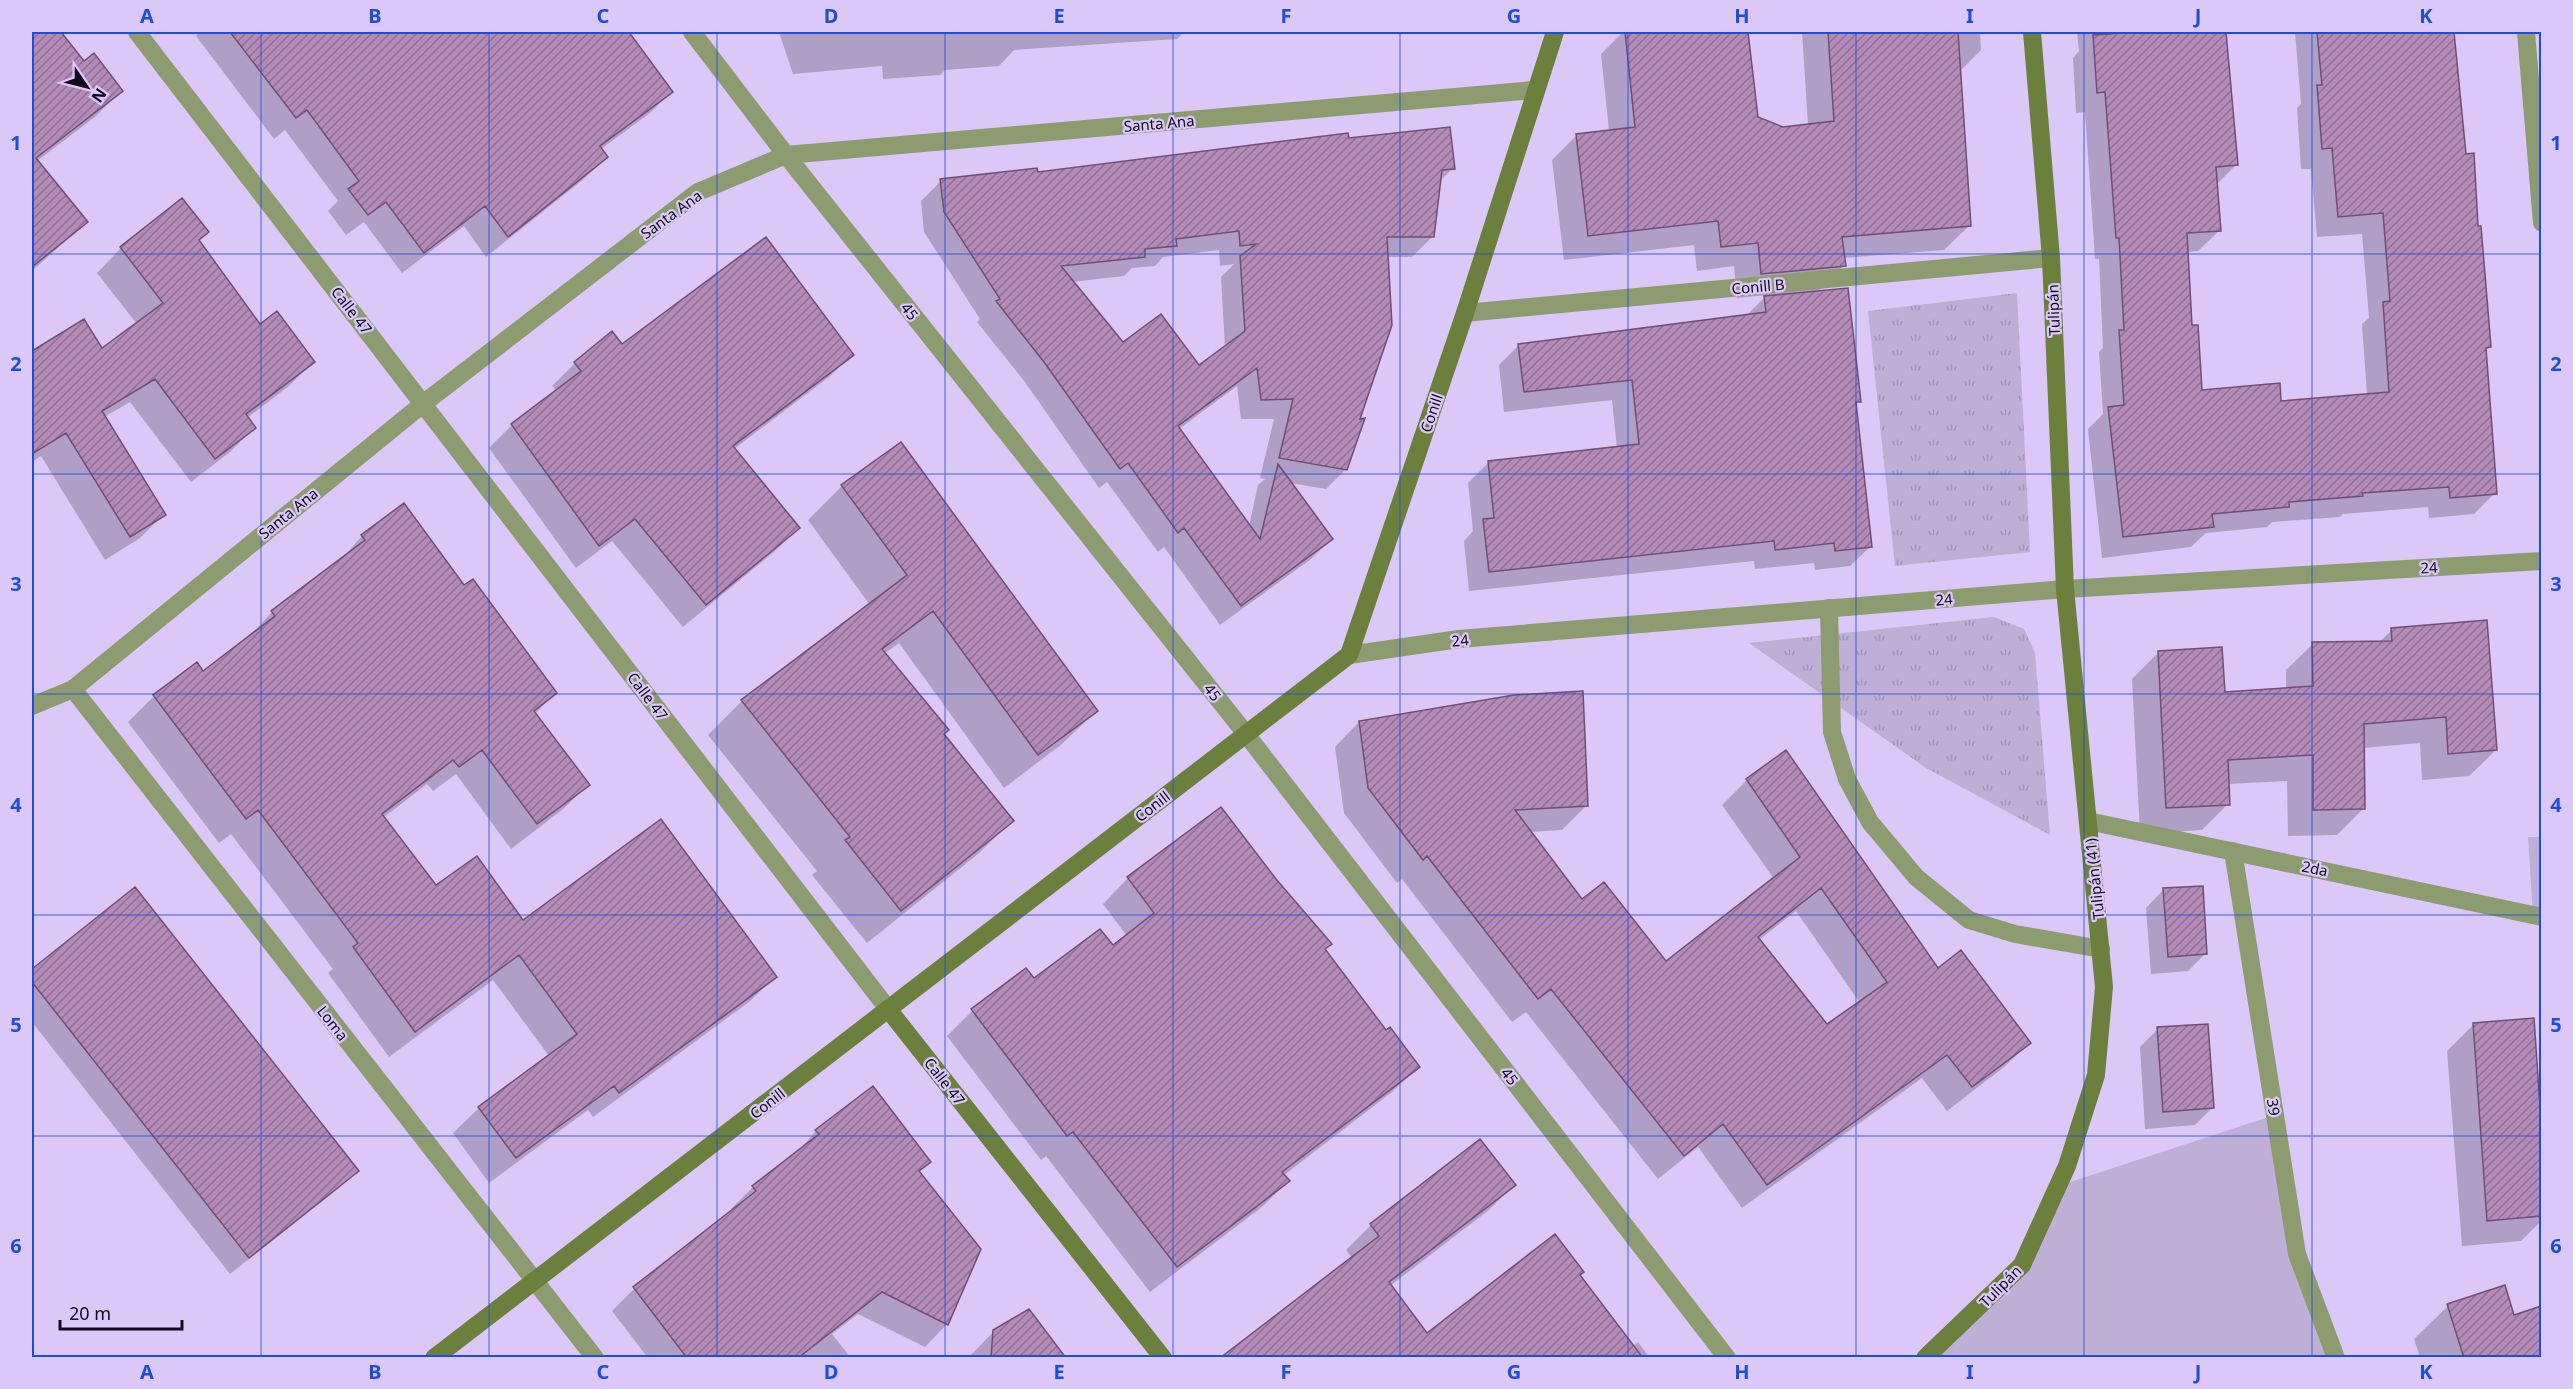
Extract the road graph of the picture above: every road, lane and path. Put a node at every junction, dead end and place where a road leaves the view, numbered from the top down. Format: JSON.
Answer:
{"nodes":[{"id":1,"x":136,"y":32,"type":"edge"},
{"id":2,"x":692,"y":32,"type":"edge"},
{"id":3,"x":1555,"y":32,"type":"edge"},
{"id":4,"x":2032,"y":32,"type":"edge"},
{"id":5,"x":2526,"y":32,"type":"edge"},
{"id":6,"x":1534,"y":90,"type":"junction"},
{"id":7,"x":786,"y":155,"type":"junction"},
{"id":8,"x":2541,"y":223,"type":"edge"},
{"id":9,"x":2051,"y":258,"type":"junction"},
{"id":10,"x":1465,"y":313,"type":"junction"},
{"id":11,"x":424,"y":403,"type":"junction"},
{"id":12,"x":2541,"y":561,"type":"edge"},
{"id":13,"x":2065,"y":589,"type":"junction"},
{"id":14,"x":1829,"y":608,"type":"junction"},
{"id":15,"x":1349,"y":655,"type":"junction"},
{"id":16,"x":73,"y":688,"type":"junction"},
{"id":17,"x":32,"y":706,"type":"edge"},
{"id":18,"x":1246,"y":734,"type":"junction"},
{"id":19,"x":2088,"y":821,"type":"junction"},
{"id":20,"x":2233,"y":851,"type":"junction"},
{"id":21,"x":2541,"y":916,"type":"edge"},
{"id":22,"x":2101,"y":949,"type":"junction"},
{"id":23,"x":888,"y":1009,"type":"junction"},
{"id":24,"x":2067,"y":1166,"type":"joint"},
{"id":25,"x":534,"y":1281,"type":"junction"},
{"id":26,"x":434,"y":1358,"type":"edge"},
{"id":27,"x":595,"y":1358,"type":"edge"},
{"id":28,"x":1163,"y":1358,"type":"edge"},
{"id":29,"x":1727,"y":1358,"type":"edge"},
{"id":30,"x":1925,"y":1358,"type":"edge"},
{"id":31,"x":2336,"y":1358,"type":"edge"}],
"edges":[{"from":1,"to":11,"type":"street","name":"Calle 47"},
{"from":2,"to":7,"type":"street","name":"45"},
{"from":3,"to":6,"type":"street","name":"Conill"},
{"from":4,"to":9,"type":"street","name":"Tulipán"},
{"from":5,"to":8,"type":"street"},
{"from":6,"to":7,"type":"street","name":"Santa Ana"},
{"from":6,"to":10,"type":"street","name":"Conill"},
{"from":7,"to":11,"type":"street","name":"Santa Ana"},
{"from":7,"to":18,"type":"street","name":"45"},
{"from":9,"to":10,"type":"street","name":"Conill B"},
{"from":9,"to":13,"type":"street","name":"Tulipán"},
{"from":10,"to":15,"type":"street","name":"Conill"},
{"from":11,"to":16,"type":"street","name":"Santa Ana"},
{"from":11,"to":23,"type":"street","name":"Calle 47"},
{"from":12,"to":13,"type":"street","name":"24"},
{"from":13,"to":14,"type":"street","name":"24"},
{"from":13,"to":19,"type":"street","name":"Tulipán (41)"},
{"from":14,"to":15,"type":"street","name":"24"},
{"from":14,"to":22,"type":"street"},
{"from":15,"to":18,"type":"street","name":"Conill"},
{"from":16,"to":17,"type":"street","name":"Santa Ana"},
{"from":16,"to":25,"type":"street","name":"Loma"},
{"from":18,"to":23,"type":"street","name":"Conill"},
{"from":18,"to":29,"type":"street","name":"45"},
{"from":19,"to":20,"type":"street","name":"2da"},
{"from":19,"to":22,"type":"street","name":"Tulipán (41)"},
{"from":20,"to":21,"type":"street","name":"2da"},
{"from":20,"to":31,"type":"street","name":"39"},
{"from":22,"to":24,"type":"street","name":"Tulipán (41)"},
{"from":23,"to":25,"type":"street","name":"Conill"},
{"from":23,"to":28,"type":"street","name":"Calle 47"},
{"from":24,"to":30,"type":"street","name":"Tulipán"},
{"from":25,"to":26,"type":"street","name":"Conill"},
{"from":25,"to":27,"type":"street","name":"Loma"}]}
